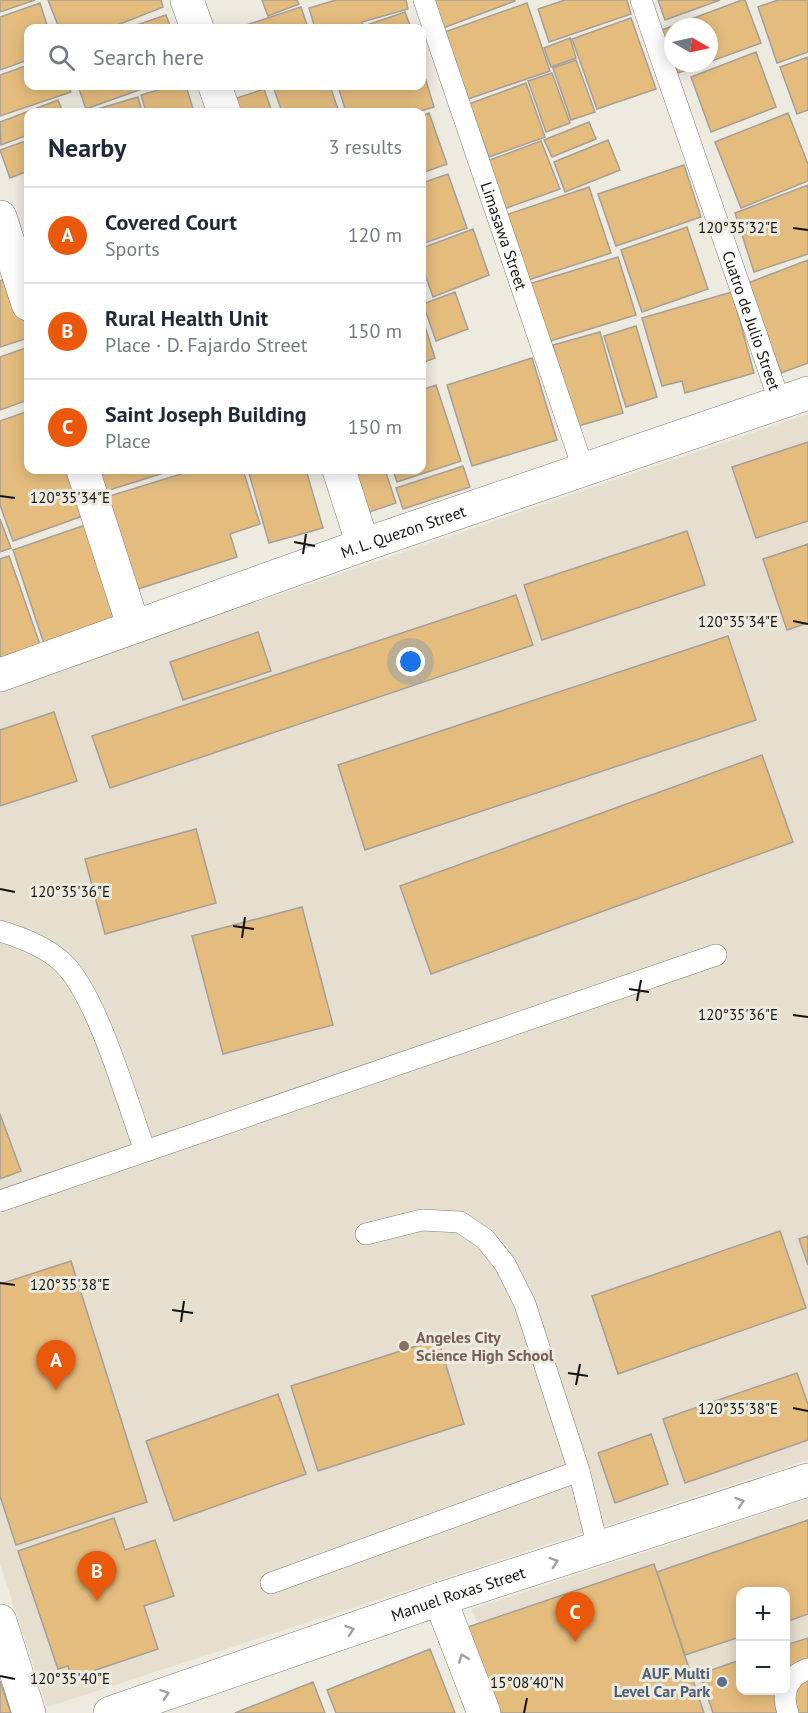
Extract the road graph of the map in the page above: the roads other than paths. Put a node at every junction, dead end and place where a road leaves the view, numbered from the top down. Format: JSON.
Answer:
{"nodes":[{"id":1,"x":187,"y":0,"type":"edge"},
{"id":2,"x":424,"y":0,"type":"edge"},
{"id":3,"x":641,"y":0,"type":"edge"},
{"id":4,"x":195,"y":24,"type":"edge"},
{"id":5,"x":216,"y":90,"type":"edge"},
{"id":6,"x":223,"y":108,"type":"edge"},
{"id":7,"x":0,"y":217,"type":"edge"},
{"id":8,"x":24,"y":292,"type":"edge"},
{"id":9,"x":794,"y":398,"type":"edge"},
{"id":10,"x":584,"y":471,"type":"junction"},
{"id":11,"x":83,"y":474,"type":"edge"},
{"id":12,"x":340,"y":474,"type":"edge"},
{"id":13,"x":363,"y":545,"type":"junction"},
{"id":14,"x":133,"y":625,"type":"junction"},
{"id":15,"x":0,"y":675,"type":"edge"},
{"id":16,"x":0,"y":931,"type":"edge"},
{"id":17,"x":716,"y":955,"type":"dead end"},
{"id":18,"x":145,"y":1151,"type":"junction"},
{"id":19,"x":0,"y":1201,"type":"edge"},
{"id":20,"x":366,"y":1234,"type":"dead end"},
{"id":21,"x":579,"y":1471,"type":"junction"},
{"id":22,"x":808,"y":1480,"type":"edge"},
{"id":23,"x":598,"y":1548,"type":"junction"},
{"id":24,"x":270,"y":1583,"type":"dead end"},
{"id":25,"x":440,"y":1599,"type":"junction"},
{"id":26,"x":0,"y":1621,"type":"edge"},
{"id":27,"x":808,"y":1669,"type":"edge"},
{"id":28,"x":29,"y":1713,"type":"edge"},
{"id":29,"x":110,"y":1713,"type":"edge"},
{"id":30,"x":484,"y":1713,"type":"edge"},
{"id":31,"x":788,"y":1713,"type":"edge"}],
"edges":[{"from":1,"to":4,"type":"street"},
{"from":2,"to":10,"type":"lane","name":"Limasawa Street"},
{"from":3,"to":9,"type":"lane","name":"Cuatro de Julio Street"},
{"from":5,"to":6,"type":"street"},
{"from":7,"to":8,"type":"street"},
{"from":9,"to":10,"type":"street","name":"M. L. Quezon Street"},
{"from":10,"to":13,"type":"street","name":"M. L. Quezon Street"},
{"from":11,"to":14,"type":"street"},
{"from":12,"to":13,"type":"street"},
{"from":13,"to":14,"type":"street","name":"M. L. Quezon Street"},
{"from":14,"to":15,"type":"street","name":"M. L. Quezon Street"},
{"from":16,"to":18,"type":"lane"},
{"from":17,"to":18,"type":"lane"},
{"from":18,"to":19,"type":"lane"},
{"from":20,"to":21,"type":"lane"},
{"from":21,"to":23,"type":"lane"},
{"from":21,"to":24,"type":"lane"},
{"from":23,"to":22,"type":"street","name":"Manuel Roxas Street","one_way":true},
{"from":25,"to":23,"type":"street","name":"Manuel Roxas Street","one_way":true},
{"from":29,"to":25,"type":"street","name":"Manuel Roxas Street","one_way":true},
{"from":30,"to":25,"type":"street","one_way":true},
{"from":26,"to":28,"type":"street"},
{"from":27,"to":31,"type":"lane"}]}
